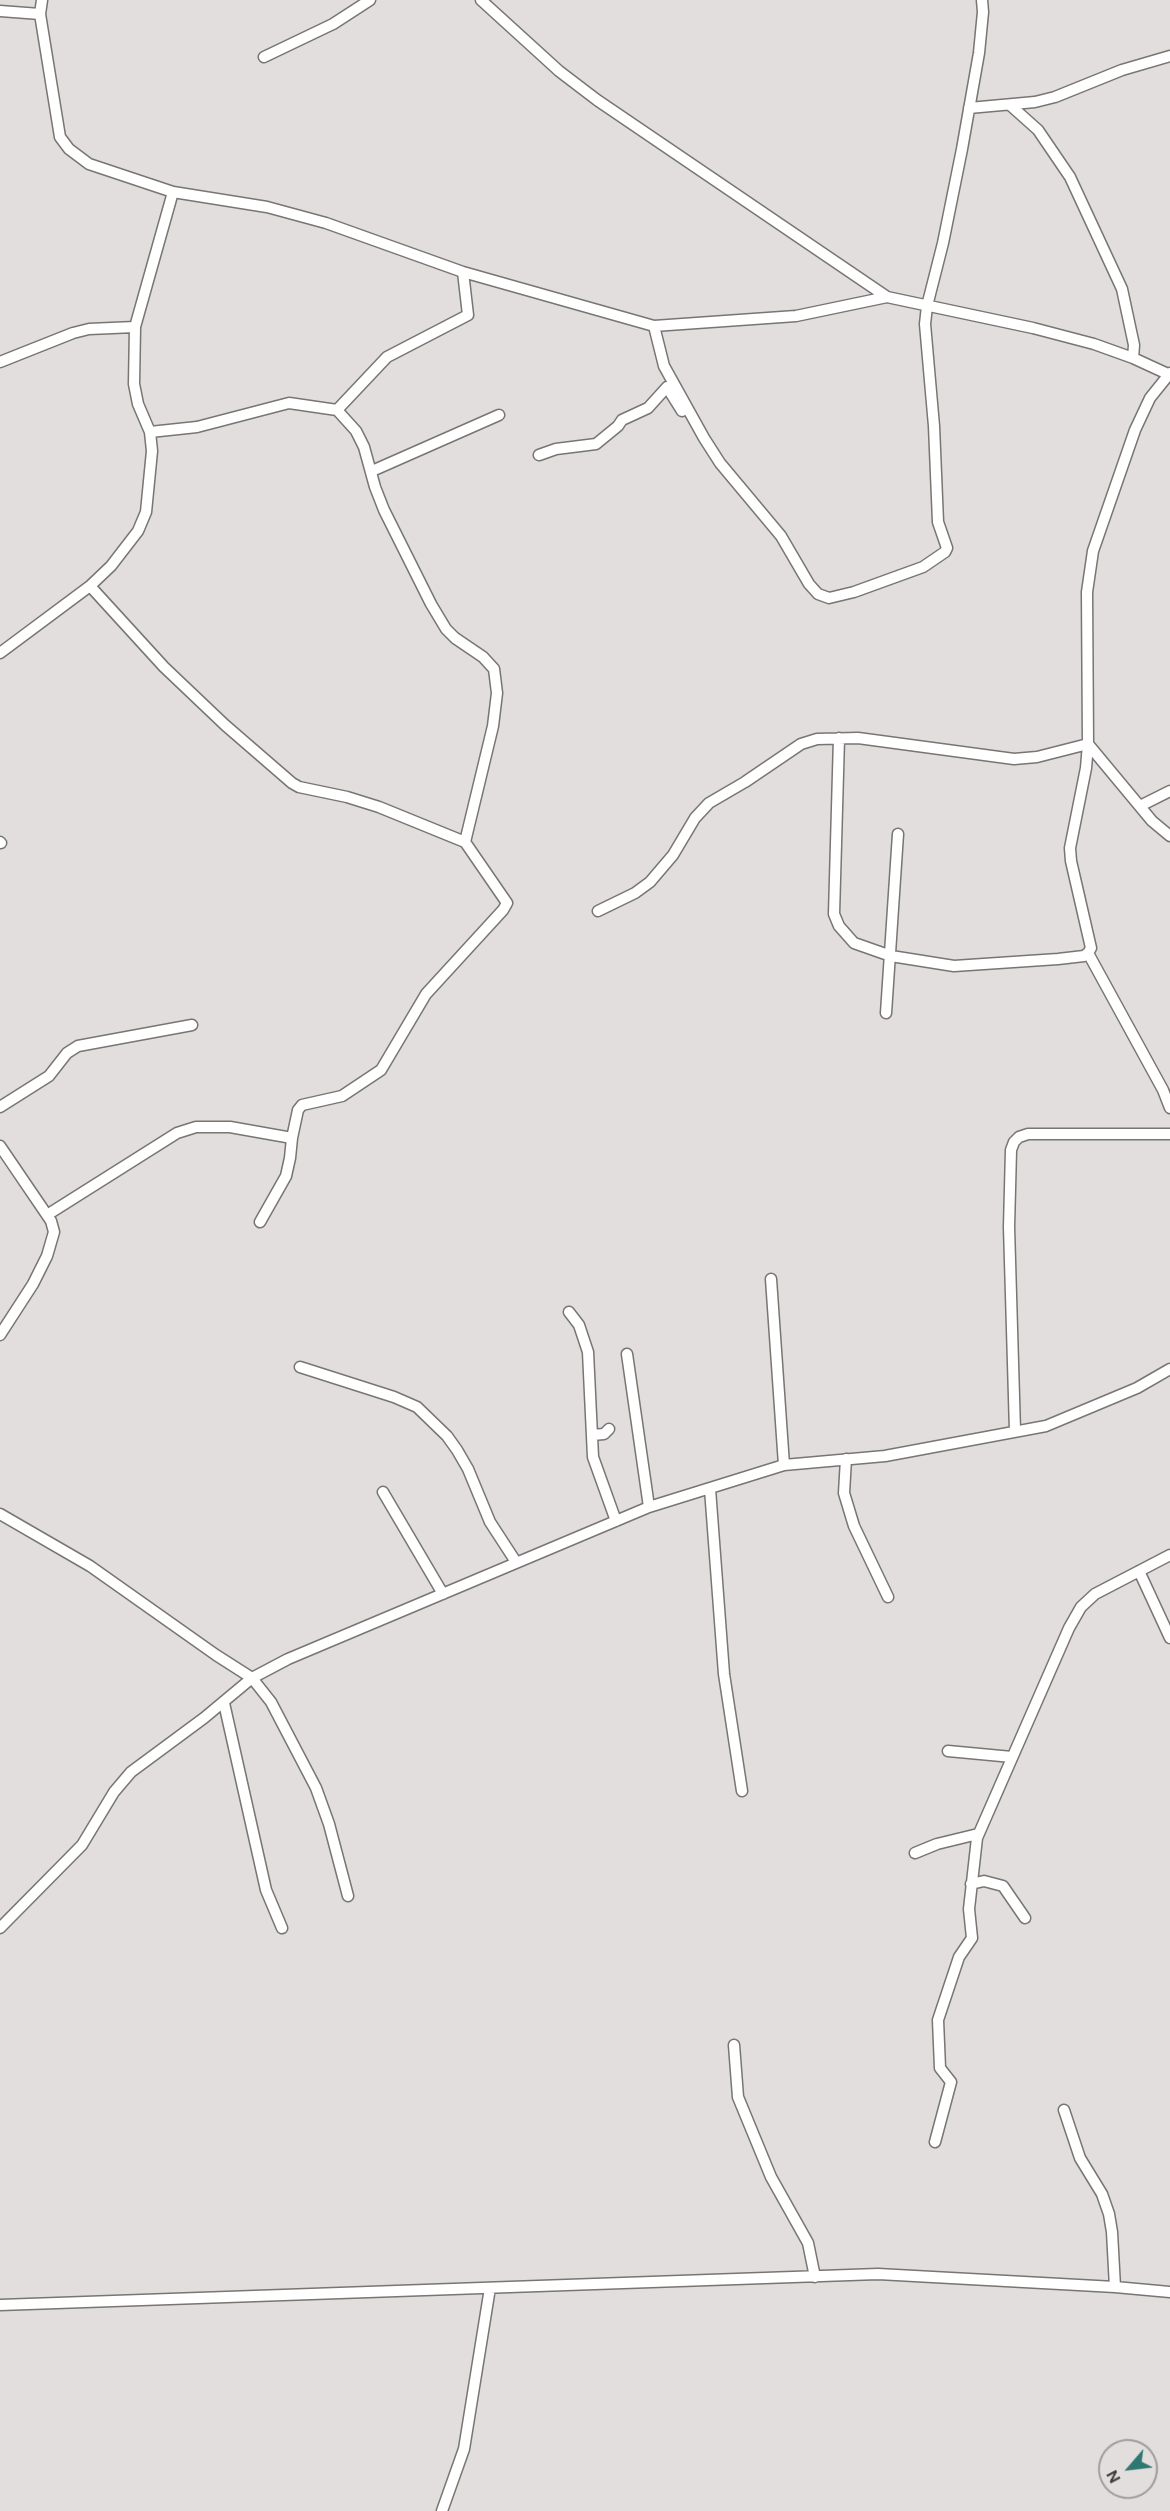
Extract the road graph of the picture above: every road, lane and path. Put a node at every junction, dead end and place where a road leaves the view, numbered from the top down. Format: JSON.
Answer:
{"nodes":[{"id":1,"x":42,"y":0,"type":"edge"},
{"id":2,"x":370,"y":0,"type":"edge"},
{"id":3,"x":481,"y":0,"type":"edge"},
{"id":4,"x":982,"y":0,"type":"edge"},
{"id":5,"x":0,"y":11,"type":"edge"},
{"id":6,"x":40,"y":14,"type":"junction"},
{"id":7,"x":1170,"y":56,"type":"edge"},
{"id":8,"x":264,"y":57,"type":"dead end"},
{"id":9,"x":1010,"y":105,"type":"junction"},
{"id":10,"x":969,"y":108,"type":"junction"},
{"id":11,"x":173,"y":192,"type":"junction"},
{"id":12,"x":464,"y":272,"type":"junction"},
{"id":13,"x":887,"y":297,"type":"junction"},
{"id":14,"x":927,"y":306,"type":"junction"},
{"id":15,"x":654,"y":326,"type":"junction"},
{"id":16,"x":135,"y":327,"type":"junction"},
{"id":17,"x":1133,"y":358,"type":"junction"},
{"id":18,"x":0,"y":362,"type":"edge"},
{"id":19,"x":1170,"y":374,"type":"edge"},
{"id":20,"x":687,"y":407,"type":"junction"},
{"id":21,"x":337,"y":410,"type":"junction"},
{"id":22,"x":499,"y":415,"type":"dead end"},
{"id":23,"x":150,"y":432,"type":"junction"},
{"id":24,"x":539,"y":455,"type":"dead end"},
{"id":25,"x":372,"y":471,"type":"junction"},
{"id":26,"x":90,"y":585,"type":"junction"},
{"id":27,"x":0,"y":653,"type":"edge"},
{"id":28,"x":839,"y":738,"type":"junction"},
{"id":29,"x":1088,"y":744,"type":"junction"},
{"id":30,"x":1170,"y":791,"type":"edge"},
{"id":31,"x":1140,"y":806,"type":"junction"},
{"id":32,"x":898,"y":834,"type":"dead end"},
{"id":33,"x":1170,"y":836,"type":"edge"},
{"id":34,"x":465,"y":842,"type":"junction"},
{"id":35,"x":598,"y":911,"type":"dead end"},
{"id":36,"x":1088,"y":953,"type":"junction"},
{"id":37,"x":891,"y":956,"type":"junction"},
{"id":38,"x":886,"y":1013,"type":"dead end"},
{"id":39,"x":192,"y":1024,"type":"dead end"},
{"id":40,"x":0,"y":1107,"type":"edge"},
{"id":41,"x":1170,"y":1108,"type":"edge"},
{"id":42,"x":1170,"y":1134,"type":"edge"},
{"id":43,"x":292,"y":1138,"type":"junction"},
{"id":44,"x":0,"y":1146,"type":"edge"},
{"id":45,"x":47,"y":1215,"type":"junction"},
{"id":46,"x":260,"y":1222,"type":"dead end"},
{"id":47,"x":771,"y":1279,"type":"dead end"},
{"id":48,"x":569,"y":1312,"type":"dead end"},
{"id":49,"x":0,"y":1335,"type":"edge"},
{"id":50,"x":627,"y":1354,"type":"dead end"},
{"id":51,"x":300,"y":1367,"type":"dead end"},
{"id":52,"x":1170,"y":1369,"type":"edge"},
{"id":53,"x":609,"y":1429,"type":"dead end"},
{"id":54,"x":1015,"y":1431,"type":"junction"},
{"id":55,"x":592,"y":1435,"type":"junction"},
{"id":56,"x":846,"y":1459,"type":"junction"},
{"id":57,"x":784,"y":1465,"type":"junction"},
{"id":58,"x":710,"y":1489,"type":"junction"},
{"id":59,"x":383,"y":1492,"type":"dead end"},
{"id":60,"x":649,"y":1507,"type":"junction"},
{"id":61,"x":0,"y":1514,"type":"edge"},
{"id":62,"x":616,"y":1521,"type":"junction"},
{"id":63,"x":1170,"y":1555,"type":"edge"},
{"id":64,"x":516,"y":1562,"type":"junction"},
{"id":65,"x":1140,"y":1572,"type":"junction"},
{"id":66,"x":443,"y":1594,"type":"junction"},
{"id":67,"x":888,"y":1597,"type":"dead end"},
{"id":68,"x":1170,"y":1638,"type":"edge"},
{"id":69,"x":252,"y":1678,"type":"junction"},
{"id":70,"x":224,"y":1702,"type":"junction"},
{"id":71,"x":948,"y":1750,"type":"dead end"},
{"id":72,"x":1012,"y":1757,"type":"junction"},
{"id":73,"x":742,"y":1791,"type":"dead end"},
{"id":74,"x":978,"y":1834,"type":"junction"},
{"id":75,"x":915,"y":1853,"type":"dead end"},
{"id":76,"x":971,"y":1884,"type":"junction"},
{"id":77,"x":348,"y":1896,"type":"dead end"},
{"id":78,"x":1025,"y":1918,"type":"dead end"},
{"id":79,"x":0,"y":1928,"type":"edge"},
{"id":80,"x":282,"y":1928,"type":"dead end"},
{"id":81,"x":734,"y":2044,"type":"dead end"},
{"id":82,"x":1064,"y":2110,"type":"dead end"},
{"id":83,"x":934,"y":2142,"type":"dead end"},
{"id":84,"x":816,"y":2277,"type":"junction"},
{"id":85,"x":1115,"y":2286,"type":"junction"},
{"id":86,"x":490,"y":2288,"type":"junction"},
{"id":87,"x":1170,"y":2292,"type":"edge"},
{"id":88,"x":0,"y":2305,"type":"edge"},
{"id":89,"x":442,"y":2511,"type":"edge"}],
"edges":[{"from":1,"to":6,"type":"street"},
{"from":2,"to":8,"type":"street"},
{"from":3,"to":13,"type":"street"},
{"from":4,"to":10,"type":"street"},
{"from":5,"to":6,"type":"street"},
{"from":6,"to":11,"type":"street"},
{"from":7,"to":9,"type":"street"},
{"from":9,"to":10,"type":"street"},
{"from":9,"to":17,"type":"street"},
{"from":10,"to":14,"type":"street"},
{"from":11,"to":12,"type":"street"},
{"from":11,"to":16,"type":"street"},
{"from":12,"to":15,"type":"street"},
{"from":12,"to":21,"type":"street"},
{"from":13,"to":14,"type":"street"},
{"from":13,"to":15,"type":"street"},
{"from":14,"to":17,"type":"street"},
{"from":14,"to":20,"type":"street"},
{"from":15,"to":20,"type":"street"},
{"from":16,"to":18,"type":"street"},
{"from":16,"to":23,"type":"street"},
{"from":17,"to":19,"type":"street"},
{"from":19,"to":29,"type":"street"},
{"from":20,"to":24,"type":"street"},
{"from":21,"to":23,"type":"street"},
{"from":21,"to":25,"type":"street"},
{"from":22,"to":25,"type":"street"},
{"from":23,"to":26,"type":"street"},
{"from":25,"to":34,"type":"street"},
{"from":26,"to":27,"type":"street"},
{"from":26,"to":34,"type":"street"},
{"from":28,"to":29,"type":"street"},
{"from":28,"to":35,"type":"street"},
{"from":28,"to":37,"type":"street"},
{"from":29,"to":31,"type":"street"},
{"from":29,"to":36,"type":"street"},
{"from":30,"to":31,"type":"street"},
{"from":31,"to":33,"type":"street"},
{"from":32,"to":37,"type":"street"},
{"from":34,"to":43,"type":"street"},
{"from":36,"to":37,"type":"street"},
{"from":36,"to":41,"type":"street"},
{"from":37,"to":38,"type":"street"},
{"from":39,"to":40,"type":"street"},
{"from":42,"to":54,"type":"street"},
{"from":43,"to":45,"type":"street"},
{"from":43,"to":46,"type":"street"},
{"from":44,"to":45,"type":"street"},
{"from":45,"to":49,"type":"street"},
{"from":47,"to":57,"type":"street"},
{"from":48,"to":55,"type":"street"},
{"from":50,"to":60,"type":"street"},
{"from":51,"to":64,"type":"street"},
{"from":52,"to":54,"type":"street"},
{"from":53,"to":55,"type":"street"},
{"from":54,"to":56,"type":"street"},
{"from":55,"to":62,"type":"street"},
{"from":56,"to":57,"type":"street"},
{"from":56,"to":67,"type":"street"},
{"from":57,"to":58,"type":"street"},
{"from":58,"to":60,"type":"street"},
{"from":58,"to":73,"type":"street"},
{"from":59,"to":66,"type":"street"},
{"from":60,"to":62,"type":"street"},
{"from":61,"to":69,"type":"street"},
{"from":62,"to":64,"type":"street"},
{"from":63,"to":65,"type":"street"},
{"from":64,"to":66,"type":"street"},
{"from":65,"to":68,"type":"street"},
{"from":65,"to":72,"type":"street"},
{"from":66,"to":69,"type":"street"},
{"from":69,"to":70,"type":"street"},
{"from":69,"to":77,"type":"street"},
{"from":70,"to":79,"type":"street"},
{"from":70,"to":80,"type":"street"},
{"from":71,"to":72,"type":"street"},
{"from":72,"to":74,"type":"street"},
{"from":74,"to":75,"type":"street"},
{"from":74,"to":76,"type":"street"},
{"from":76,"to":78,"type":"street"},
{"from":76,"to":83,"type":"street"},
{"from":81,"to":84,"type":"street"},
{"from":82,"to":85,"type":"street"},
{"from":84,"to":85,"type":"street"},
{"from":84,"to":86,"type":"street"},
{"from":85,"to":87,"type":"street"},
{"from":86,"to":88,"type":"street"},
{"from":86,"to":89,"type":"street"}]}
